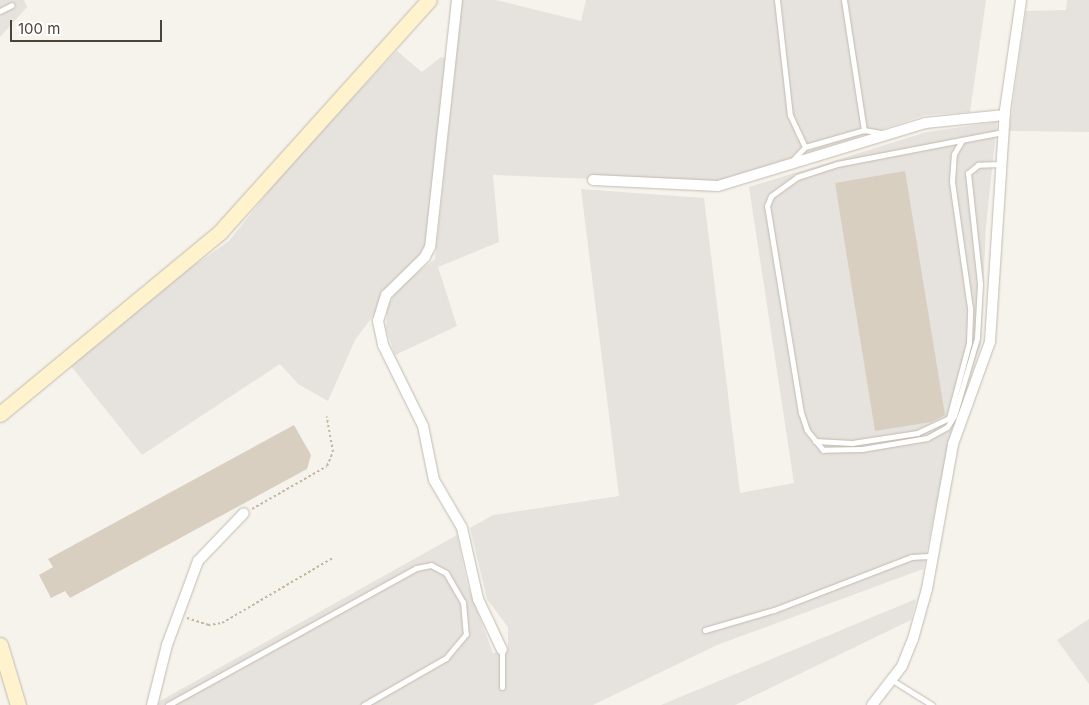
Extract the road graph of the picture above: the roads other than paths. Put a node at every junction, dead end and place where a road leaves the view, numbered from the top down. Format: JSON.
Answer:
{"nodes":[{"id":1,"x":429,"y":0,"type":"edge"},
{"id":2,"x":457,"y":0,"type":"edge"},
{"id":3,"x":777,"y":0,"type":"edge"},
{"id":4,"x":844,"y":0,"type":"edge"},
{"id":5,"x":1021,"y":0,"type":"edge"},
{"id":6,"x":12,"y":5,"type":"dead end"},
{"id":7,"x":0,"y":11,"type":"edge"},
{"id":8,"x":1004,"y":116,"type":"junction"},
{"id":9,"x":864,"y":130,"type":"junction"},
{"id":10,"x":1003,"y":132,"type":"junction"},
{"id":11,"x":887,"y":134,"type":"junction"},
{"id":12,"x":964,"y":140,"type":"junction"},
{"id":13,"x":805,"y":147,"type":"junction"},
{"id":14,"x":1001,"y":164,"type":"junction"},
{"id":15,"x":786,"y":168,"type":"junction"},
{"id":16,"x":593,"y":180,"type":"dead end"},
{"id":17,"x":0,"y":414,"type":"edge"},
{"id":18,"x":815,"y":441,"type":"junction"},
{"id":19,"x":244,"y":513,"type":"road end"},
{"id":20,"x":934,"y":556,"type":"junction"},
{"id":21,"x":705,"y":630,"type":"dead end"},
{"id":22,"x":0,"y":645,"type":"edge"},
{"id":23,"x":502,"y":650,"type":"joint"},
{"id":24,"x":892,"y":680,"type":"junction"},
{"id":25,"x":502,"y":687,"type":"dead end"},
{"id":26,"x":18,"y":705,"type":"edge"},
{"id":27,"x":152,"y":705,"type":"edge"},
{"id":28,"x":168,"y":705,"type":"edge"},
{"id":29,"x":364,"y":705,"type":"edge"},
{"id":30,"x":872,"y":705,"type":"edge"},
{"id":31,"x":932,"y":705,"type":"edge"}],
"edges":[{"from":1,"to":17,"type":"street"},
{"from":2,"to":23,"type":"street"},
{"from":3,"to":13,"type":"lane"},
{"from":4,"to":9,"type":"lane"},
{"from":5,"to":8,"type":"street"},
{"from":6,"to":7,"type":"lane"},
{"from":8,"to":10,"type":"street"},
{"from":8,"to":11,"type":"street"},
{"from":9,"to":11,"type":"lane"},
{"from":9,"to":13,"type":"lane"},
{"from":10,"to":12,"type":"lane"},
{"from":10,"to":14,"type":"street"},
{"from":11,"to":15,"type":"street"},
{"from":12,"to":18,"type":"lane"},
{"from":12,"to":18,"type":"lane"},
{"from":13,"to":15,"type":"lane"},
{"from":14,"to":18,"type":"lane"},
{"from":14,"to":20,"type":"street"},
{"from":15,"to":16,"type":"street"},
{"from":19,"to":27,"type":"street"},
{"from":20,"to":21,"type":"lane"},
{"from":20,"to":24,"type":"street"},
{"from":22,"to":26,"type":"street"},
{"from":23,"to":25,"type":"lane"},
{"from":24,"to":30,"type":"street"},
{"from":24,"to":31,"type":"lane"},
{"from":28,"to":29,"type":"lane"}]}
